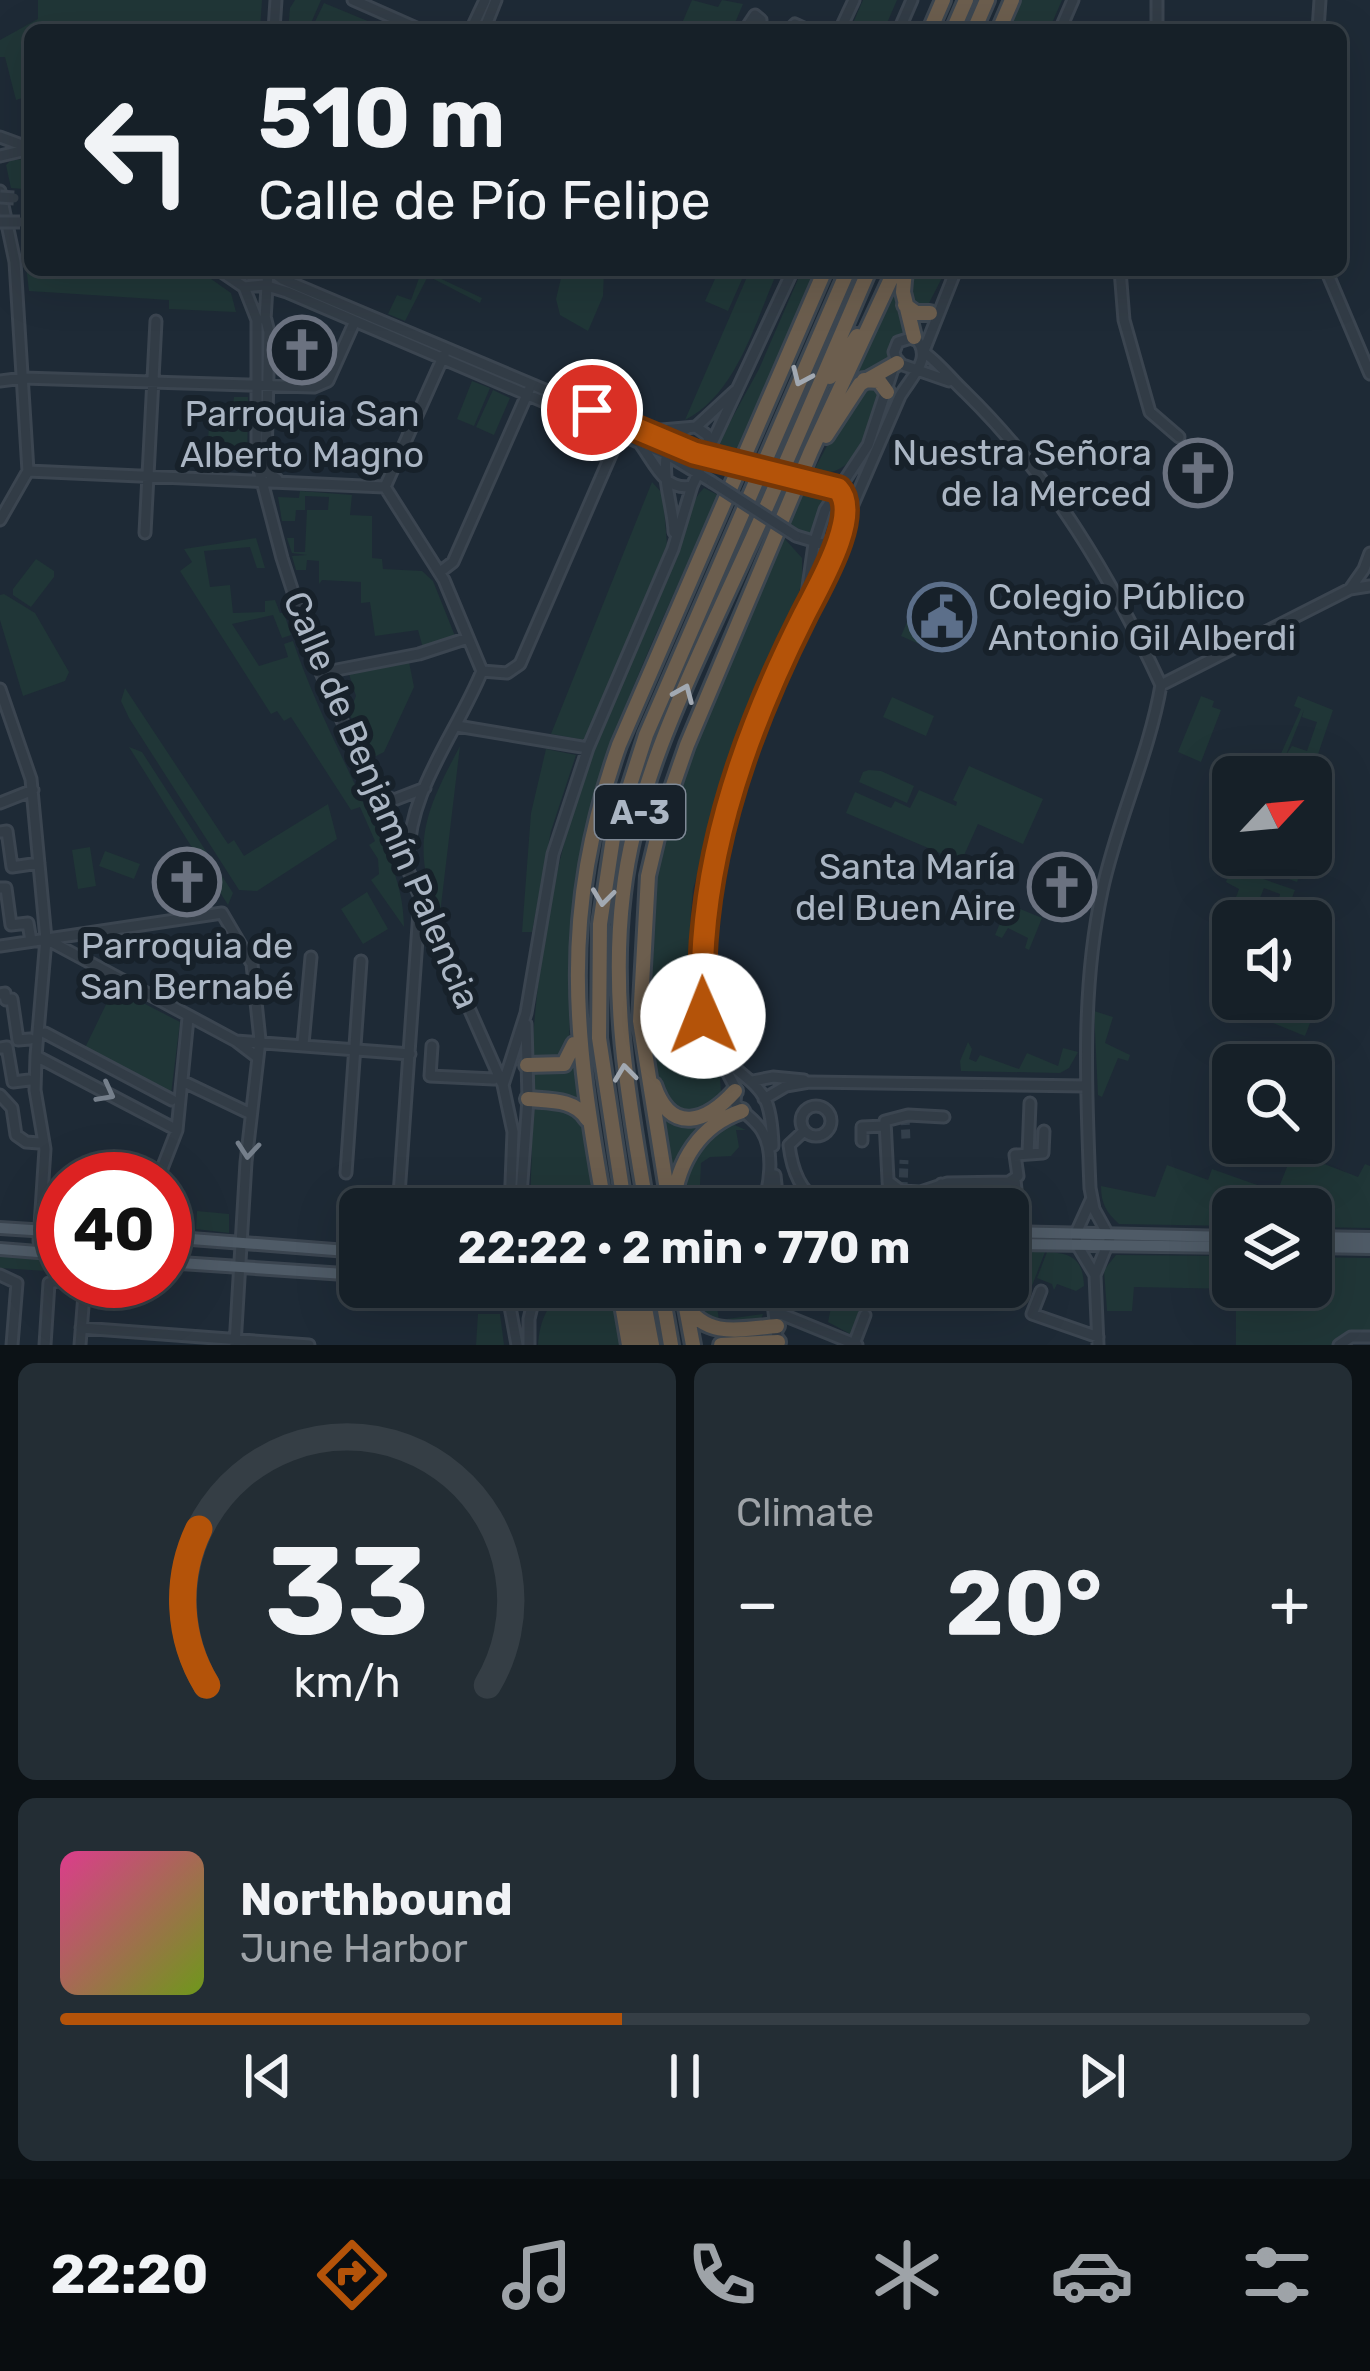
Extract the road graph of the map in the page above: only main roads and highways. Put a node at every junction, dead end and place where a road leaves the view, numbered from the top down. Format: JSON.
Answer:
{"nodes":[{"id":1,"x":822,"y":276,"type":"edge"},
{"id":2,"x":845,"y":276,"type":"edge"},
{"id":3,"x":866,"y":276,"type":"edge"},
{"id":4,"x":892,"y":276,"type":"edge"},
{"id":5,"x":893,"y":276,"type":"edge"},
{"id":6,"x":905,"y":276,"type":"edge"},
{"id":7,"x":905,"y":305,"type":"junction"},
{"id":8,"x":936,"y":307,"type":"road end"},
{"id":9,"x":921,"y":346,"type":"road end"},
{"id":10,"x":897,"y":363,"type":"road end"},
{"id":11,"x":864,"y":380,"type":"junction"},
{"id":12,"x":887,"y":392,"type":"road end"},
{"id":13,"x":812,"y":400,"type":"junction"},
{"id":14,"x":788,"y":510,"type":"junction"},
{"id":15,"x":575,"y":979,"type":"junction"},
{"id":16,"x":640,"y":1021,"type":"junction"},
{"id":17,"x":527,"y":1064,"type":"road end"},
{"id":18,"x":735,"y":1090,"type":"road end"},
{"id":19,"x":528,"y":1099,"type":"road end"},
{"id":20,"x":744,"y":1112,"type":"road end"},
{"id":21,"x":600,"y":1180,"type":"junction"},
{"id":22,"x":601,"y":1188,"type":"edge"},
{"id":23,"x":622,"y":1188,"type":"edge"},
{"id":24,"x":643,"y":1188,"type":"edge"},
{"id":25,"x":668,"y":1188,"type":"edge"},
{"id":26,"x":676,"y":1188,"type":"edge"},
{"id":27,"x":0,"y":1228,"type":"edge"},
{"id":28,"x":36,"y":1231,"type":"edge"},
{"id":29,"x":1029,"y":1234,"type":"edge"},
{"id":30,"x":1212,"y":1238,"type":"edge"},
{"id":31,"x":1332,"y":1238,"type":"edge"},
{"id":32,"x":1370,"y":1238,"type":"edge"},
{"id":33,"x":192,"y":1239,"type":"edge"},
{"id":34,"x":1079,"y":1239,"type":"junction"},
{"id":35,"x":1029,"y":1243,"type":"edge"},
{"id":36,"x":1107,"y":1245,"type":"junction"},
{"id":37,"x":1212,"y":1246,"type":"edge"},
{"id":38,"x":1332,"y":1247,"type":"edge"},
{"id":39,"x":1370,"y":1248,"type":"edge"},
{"id":40,"x":0,"y":1249,"type":"edge"},
{"id":41,"x":339,"y":1250,"type":"edge"},
{"id":42,"x":36,"y":1251,"type":"edge"},
{"id":43,"x":192,"y":1264,"type":"edge"},
{"id":44,"x":339,"y":1274,"type":"edge"},
{"id":45,"x":622,"y":1308,"type":"edge"},
{"id":46,"x":639,"y":1308,"type":"edge"},
{"id":47,"x":643,"y":1308,"type":"edge"},
{"id":48,"x":665,"y":1308,"type":"edge"},
{"id":49,"x":686,"y":1308,"type":"edge"},
{"id":50,"x":687,"y":1308,"type":"edge"},
{"id":51,"x":777,"y":1331,"type":"edge"},
{"id":52,"x":628,"y":1345,"type":"edge"},
{"id":53,"x":640,"y":1345,"type":"edge"},
{"id":54,"x":652,"y":1345,"type":"edge"},
{"id":55,"x":671,"y":1345,"type":"edge"},
{"id":56,"x":693,"y":1345,"type":"edge"},
{"id":57,"x":721,"y":1345,"type":"edge"}],
"edges":[{"from":1,"to":15,"type":"highway"},
{"from":2,"to":23,"type":"highway","number":"A-3","one_way":true},
{"from":3,"to":13,"type":"highway","number":"A-3"},
{"from":4,"to":13,"type":"highway"},
{"from":5,"to":14,"type":"highway"},
{"from":6,"to":7,"type":"highway"},
{"from":7,"to":8,"type":"highway"},
{"from":7,"to":9,"type":"highway"},
{"from":10,"to":11,"type":"highway"},
{"from":11,"to":12,"type":"highway"},
{"from":11,"to":14,"type":"highway"},
{"from":24,"to":13,"type":"highway","number":"A-3","one_way":true},
{"from":14,"to":16,"type":"highway"},
{"from":15,"to":17,"type":"highway"},
{"from":15,"to":21,"type":"highway"},
{"from":16,"to":18,"type":"highway"},
{"from":16,"to":25,"type":"highway"},
{"from":19,"to":21,"type":"highway"},
{"from":20,"to":26,"type":"highway"},
{"from":21,"to":22,"type":"highway"},
{"from":27,"to":28,"type":"main road"},
{"from":29,"to":34,"type":"main road"},
{"from":30,"to":36,"type":"main road"},
{"from":31,"to":32,"type":"main road"},
{"from":33,"to":41,"type":"main road"},
{"from":34,"to":35,"type":"main road"},
{"from":34,"to":36,"type":"main road"},
{"from":36,"to":37,"type":"main road"},
{"from":38,"to":39,"type":"main road"},
{"from":40,"to":42,"type":"main road"},
{"from":43,"to":44,"type":"main road"},
{"from":45,"to":52,"type":"highway"},
{"from":46,"to":53,"type":"highway"},
{"from":47,"to":54,"type":"highway"},
{"from":48,"to":55,"type":"highway"},
{"from":49,"to":56,"type":"highway"},
{"from":50,"to":51,"type":"highway"},
{"from":51,"to":57,"type":"highway"}]}
